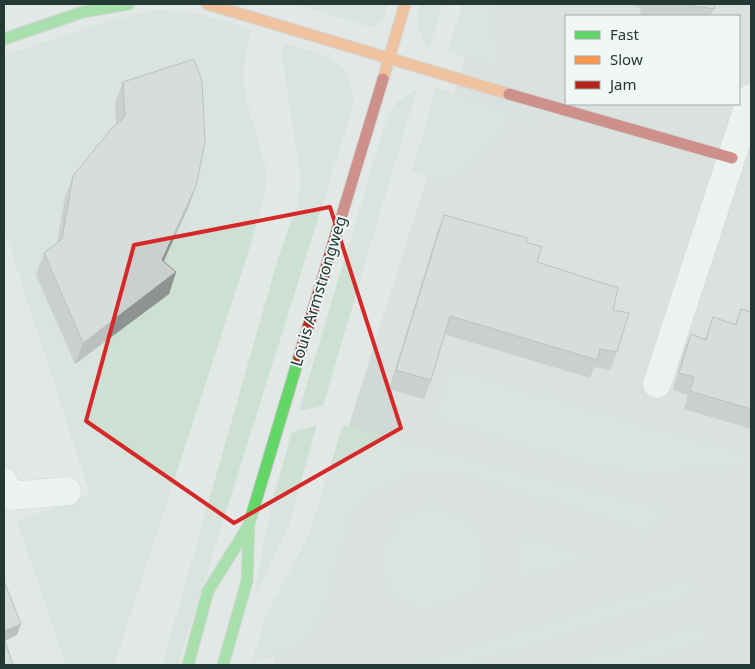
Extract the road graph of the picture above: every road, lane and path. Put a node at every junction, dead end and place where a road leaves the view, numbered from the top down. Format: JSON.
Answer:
{"nodes":[{"id":1,"x":129,"y":4,"type":"edge"},
{"id":2,"x":207,"y":4,"type":"edge"},
{"id":3,"x":405,"y":4,"type":"edge"},
{"id":4,"x":4,"y":39,"type":"edge"},
{"id":5,"x":388,"y":59,"type":"junction"},
{"id":6,"x":751,"y":98,"type":"edge"},
{"id":7,"x":732,"y":158,"type":"junction"},
{"id":8,"x":657,"y":384,"type":"dead end"},
{"id":9,"x":67,"y":491,"type":"dead end"},
{"id":10,"x":6,"y":496,"type":"edge"},
{"id":11,"x":249,"y":524,"type":"junction"},
{"id":12,"x":188,"y":665,"type":"edge"},
{"id":13,"x":223,"y":665,"type":"edge"}],
"edges":[{"from":1,"to":4,"type":"street"},
{"from":2,"to":5,"type":"street"},
{"from":3,"to":5,"type":"street","name":"Louis Armstrongweg"},
{"from":5,"to":7,"type":"street"},
{"from":5,"to":11,"type":"street","name":"Louis Armstrongweg"},
{"from":6,"to":7,"type":"street"},
{"from":7,"to":8,"type":"street"},
{"from":9,"to":10,"type":"street"},
{"from":11,"to":12,"type":"street","name":"Louis Armstrongweg"},
{"from":11,"to":13,"type":"street","name":"Louis Armstrongweg"}]}
